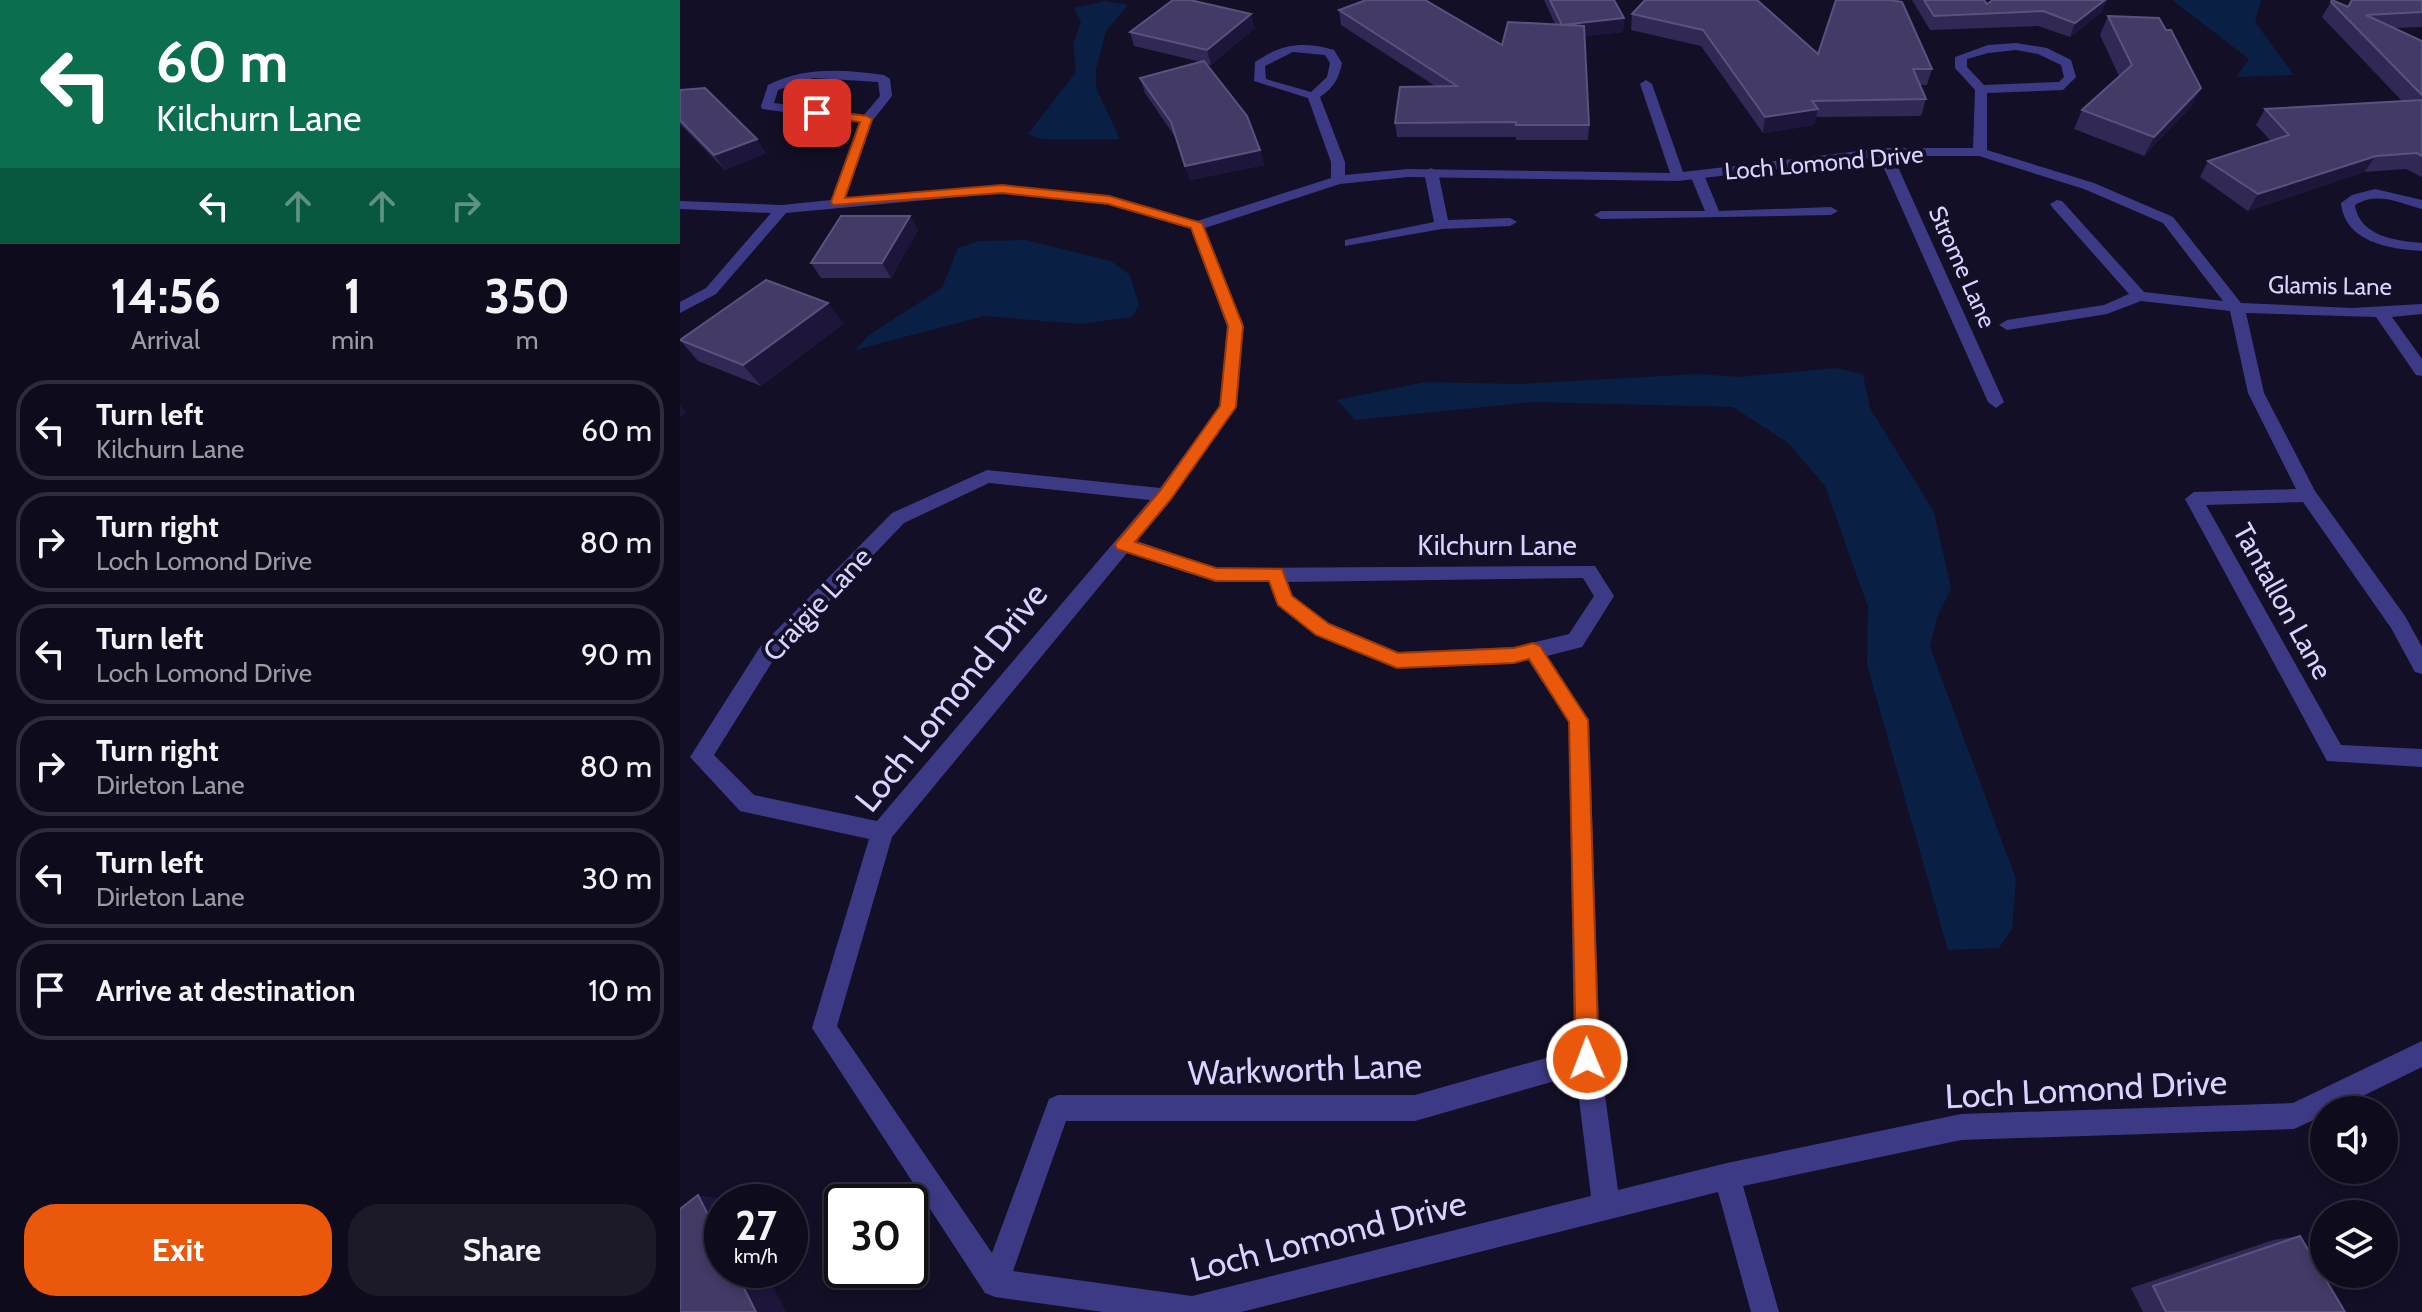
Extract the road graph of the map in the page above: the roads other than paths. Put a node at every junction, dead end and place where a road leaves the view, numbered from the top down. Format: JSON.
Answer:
{"nodes":[{"id":1,"x":1646,"y":84,"type":"dead end"},
{"id":2,"x":1981,"y":89,"type":"junction"},
{"id":3,"x":1313,"y":96,"type":"junction"},
{"id":4,"x":867,"y":119,"type":"junction"},
{"id":5,"x":1884,"y":152,"type":"junction"},
{"id":6,"x":1980,"y":152,"type":"junction"},
{"id":7,"x":1431,"y":172,"type":"junction"},
{"id":8,"x":1697,"y":175,"type":"junction"},
{"id":9,"x":1678,"y":177,"type":"junction"},
{"id":10,"x":1338,"y":180,"type":"junction"},
{"id":11,"x":837,"y":202,"type":"junction"},
{"id":12,"x":2057,"y":204,"type":"dead end"},
{"id":13,"x":680,"y":205,"type":"edge"},
{"id":14,"x":2422,"y":205,"type":"edge"},
{"id":15,"x":782,"y":209,"type":"junction"},
{"id":16,"x":1831,"y":211,"type":"dead end"},
{"id":17,"x":1601,"y":215,"type":"dead end"},
{"id":18,"x":1714,"y":215,"type":"junction"},
{"id":19,"x":1510,"y":222,"type":"dead end"},
{"id":20,"x":1442,"y":225,"type":"junction"},
{"id":21,"x":1197,"y":226,"type":"junction"},
{"id":22,"x":1350,"y":243,"type":"dead end"},
{"id":23,"x":2422,"y":247,"type":"edge"},
{"id":24,"x":2139,"y":296,"type":"junction"},
{"id":25,"x":680,"y":308,"type":"edge"},
{"id":26,"x":2237,"y":308,"type":"junction"},
{"id":27,"x":2422,"y":309,"type":"edge"},
{"id":28,"x":2382,"y":314,"type":"junction"},
{"id":29,"x":2007,"y":325,"type":"dead end"},
{"id":30,"x":2422,"y":371,"type":"edge"},
{"id":31,"x":1996,"y":402,"type":"dead end"},
{"id":32,"x":1165,"y":495,"type":"junction"},
{"id":33,"x":2308,"y":495,"type":"junction"},
{"id":34,"x":1123,"y":544,"type":"junction"},
{"id":35,"x":1276,"y":574,"type":"junction"},
{"id":36,"x":1533,"y":651,"type":"junction"},
{"id":37,"x":2422,"y":666,"type":"edge"},
{"id":38,"x":2422,"y":758,"type":"edge"},
{"id":39,"x":882,"y":832,"type":"junction"},
{"id":40,"x":2422,"y":1054,"type":"edge"},
{"id":41,"x":1587,"y":1059,"type":"junction"},
{"id":42,"x":1727,"y":1176,"type":"junction"},
{"id":43,"x":1606,"y":1205,"type":"junction"},
{"id":44,"x":995,"y":1283,"type":"junction"},
{"id":45,"x":1119,"y":1306,"type":"edge"},
{"id":46,"x":1765,"y":1312,"type":"edge"}],
"edges":[{"from":1,"to":9,"type":"street"},
{"from":2,"to":2,"type":"street"},
{"from":2,"to":6,"type":"street"},
{"from":3,"to":3,"type":"street"},
{"from":3,"to":10,"type":"street"},
{"from":4,"to":4,"type":"street"},
{"from":4,"to":11,"type":"street"},
{"from":5,"to":6,"type":"street","name":"Loch Lomond Drive"},
{"from":5,"to":8,"type":"street","name":"Loch Lomond Drive"},
{"from":5,"to":31,"type":"street","name":"Strome Lane"},
{"from":6,"to":26,"type":"street","name":"Loch Lomond Drive"},
{"from":7,"to":9,"type":"street","name":"Loch Lomond Drive"},
{"from":7,"to":10,"type":"street","name":"Loch Lomond Drive"},
{"from":7,"to":20,"type":"street"},
{"from":8,"to":9,"type":"street","name":"Loch Lomond Drive"},
{"from":8,"to":18,"type":"street"},
{"from":10,"to":21,"type":"street","name":"Loch Lomond Drive"},
{"from":11,"to":15,"type":"street"},
{"from":11,"to":21,"type":"street"},
{"from":12,"to":24,"type":"street"},
{"from":13,"to":15,"type":"street"},
{"from":14,"to":23,"type":"street"},
{"from":15,"to":25,"type":"street"},
{"from":16,"to":18,"type":"street"},
{"from":17,"to":18,"type":"street"},
{"from":19,"to":20,"type":"street"},
{"from":20,"to":22,"type":"street"},
{"from":21,"to":32,"type":"street","name":"Loch Lomond Drive"},
{"from":24,"to":26,"type":"street","name":"Glamis Lane"},
{"from":24,"to":29,"type":"street"},
{"from":26,"to":28,"type":"street","name":"Glamis Lane"},
{"from":26,"to":33,"type":"street","name":"Loch Lomond Drive"},
{"from":27,"to":28,"type":"street","name":"Glamis Lane"},
{"from":28,"to":30,"type":"street"},
{"from":32,"to":34,"type":"street","name":"Loch Lomond Drive"},
{"from":32,"to":39,"type":"street","name":"Craigie Lane"},
{"from":33,"to":37,"type":"street","name":"Loch Lomond Drive"},
{"from":33,"to":38,"type":"street","name":"Tantallon Lane"},
{"from":34,"to":35,"type":"street","name":"Kilchurn Lane"},
{"from":34,"to":39,"type":"street","name":"Loch Lomond Drive"},
{"from":35,"to":36,"type":"street","name":"Kilchurn Lane"},
{"from":35,"to":36,"type":"street","name":"Kilchurn Lane"},
{"from":36,"to":41,"type":"street"},
{"from":39,"to":44,"type":"street","name":"Loch Lomond Drive"},
{"from":40,"to":42,"type":"street","name":"Loch Lomond Drive"},
{"from":41,"to":43,"type":"street"},
{"from":41,"to":44,"type":"street","name":"Warkworth Lane"},
{"from":42,"to":43,"type":"street","name":"Loch Lomond Drive"},
{"from":42,"to":46,"type":"street"},
{"from":43,"to":45,"type":"street","name":"Loch Lomond Drive"},
{"from":44,"to":45,"type":"street","name":"Loch Lomond Drive"}]}
